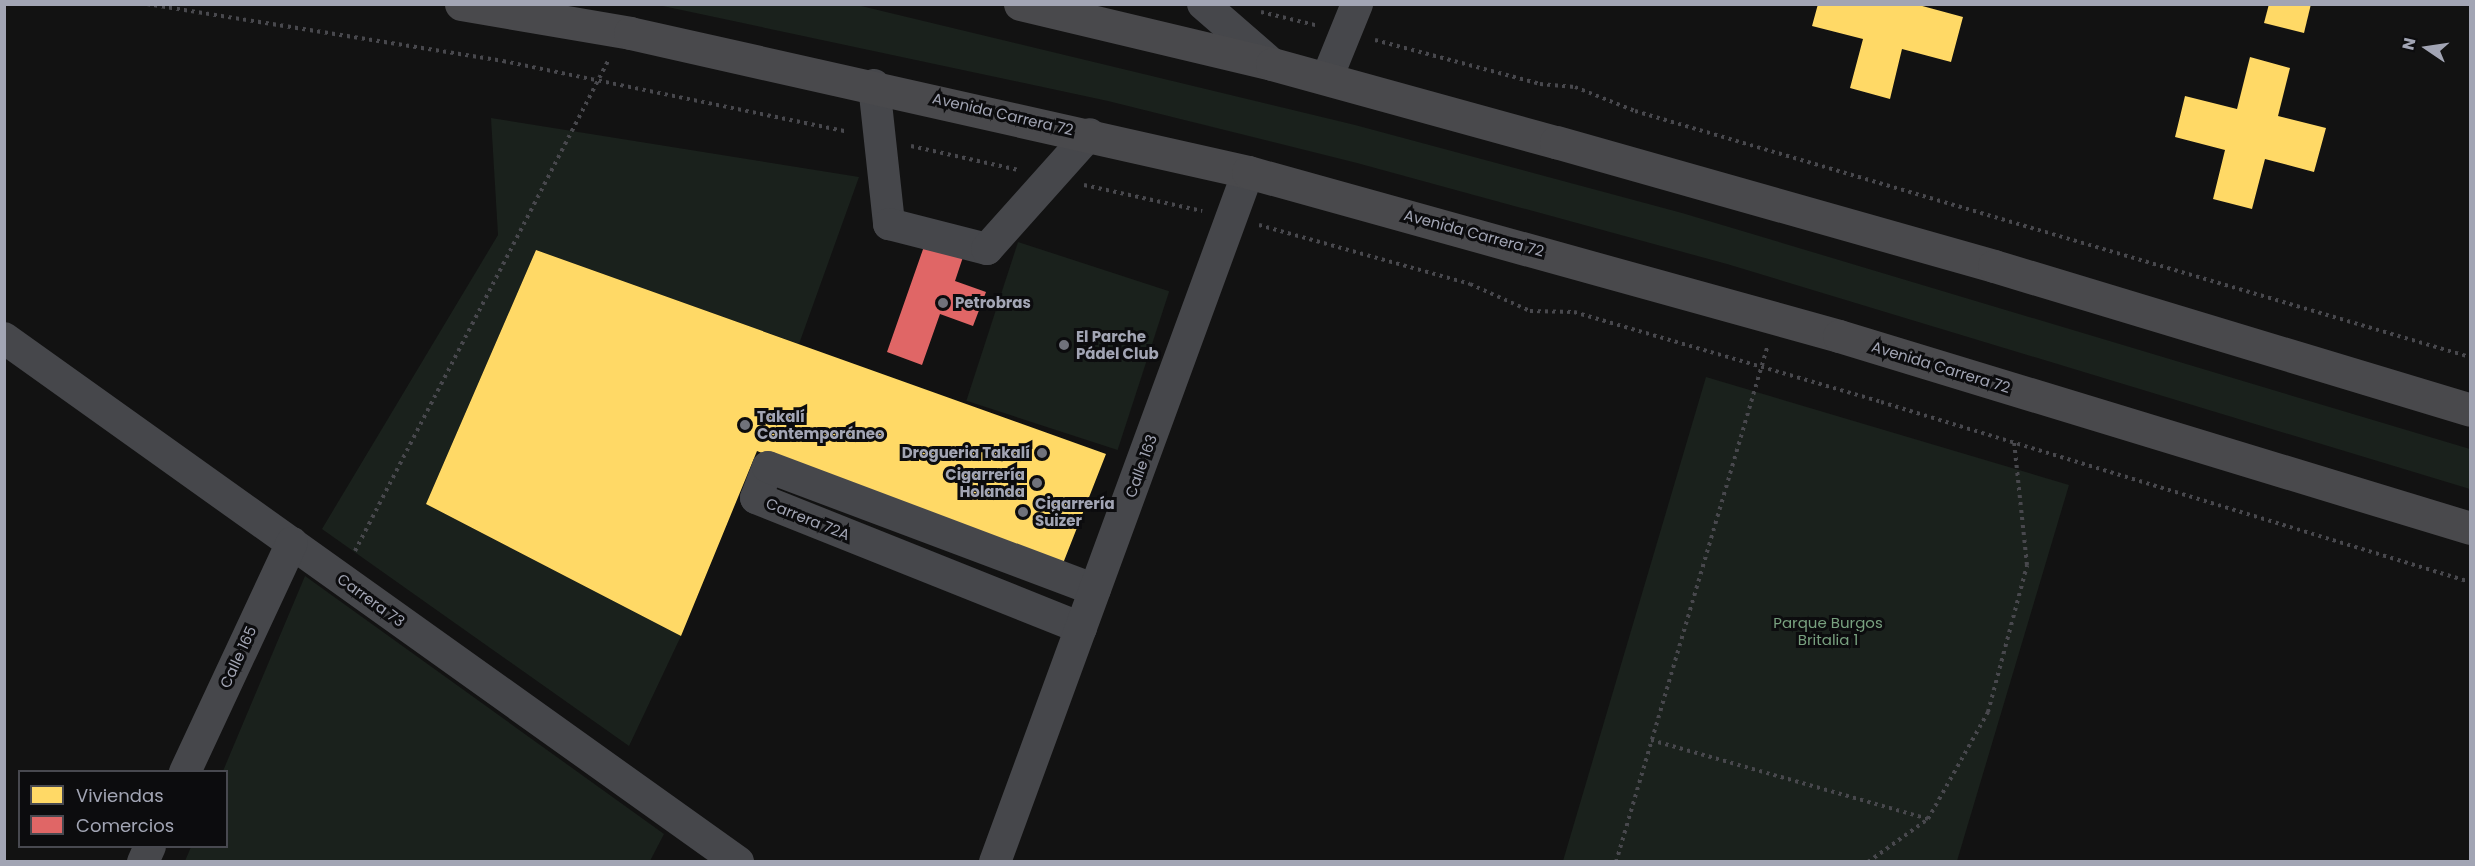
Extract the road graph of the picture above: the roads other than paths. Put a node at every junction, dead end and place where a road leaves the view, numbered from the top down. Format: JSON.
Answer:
{"nodes":[{"id":1,"x":461,"y":4,"type":"edge"},
{"id":2,"x":1020,"y":4,"type":"edge"},
{"id":3,"x":1223,"y":9,"type":"edge"},
{"id":4,"x":1351,"y":18,"type":"edge"},
{"id":5,"x":1272,"y":64,"type":"junction"},
{"id":6,"x":1328,"y":78,"type":"junction"},
{"id":7,"x":874,"y":86,"type":"junction"},
{"id":8,"x":1090,"y":134,"type":"junction"},
{"id":9,"x":1248,"y":172,"type":"junction"},
{"id":10,"x":4,"y":338,"type":"edge"},
{"id":11,"x":2470,"y":410,"type":"edge"},
{"id":12,"x":2470,"y":528,"type":"edge"},
{"id":13,"x":292,"y":543,"type":"junction"},
{"id":14,"x":1007,"y":557,"type":"junction"},
{"id":15,"x":1095,"y":590,"type":"junction"},
{"id":16,"x":994,"y":594,"type":"junction"},
{"id":17,"x":1081,"y":628,"type":"junction"},
{"id":18,"x":185,"y":770,"type":"edge"},
{"id":19,"x":738,"y":861,"type":"edge"},
{"id":20,"x":995,"y":861,"type":"edge"}],
"edges":[{"from":1,"to":7,"type":"highway","name":"Avenida Carrera 72"},
{"from":2,"to":5,"type":"highway"},
{"from":3,"to":5,"type":"street"},
{"from":4,"to":6,"type":"street"},
{"from":5,"to":6,"type":"highway"},
{"from":6,"to":11,"type":"highway"},
{"from":7,"to":8,"type":"highway","name":"Avenida Carrera 72"},
{"from":7,"to":8,"type":"street"},
{"from":8,"to":9,"type":"highway","name":"Avenida Carrera 72"},
{"from":9,"to":12,"type":"highway","name":"Avenida Carrera 72"},
{"from":9,"to":15,"type":"street","name":"Calle 163"},
{"from":10,"to":13,"type":"street","name":"Carrera 73"},
{"from":13,"to":18,"type":"street","name":"Calle 165"},
{"from":13,"to":19,"type":"street","name":"Carrera 73"},
{"from":14,"to":15,"type":"street","name":"Carrera 72A"},
{"from":14,"to":16,"type":"street"},
{"from":14,"to":16,"type":"street","name":"Carrera 72A"},
{"from":15,"to":17,"type":"street","name":"Calle 163"},
{"from":16,"to":17,"type":"street","name":"Carrera 72A"},
{"from":17,"to":20,"type":"street","name":"Calle 163"}]}
